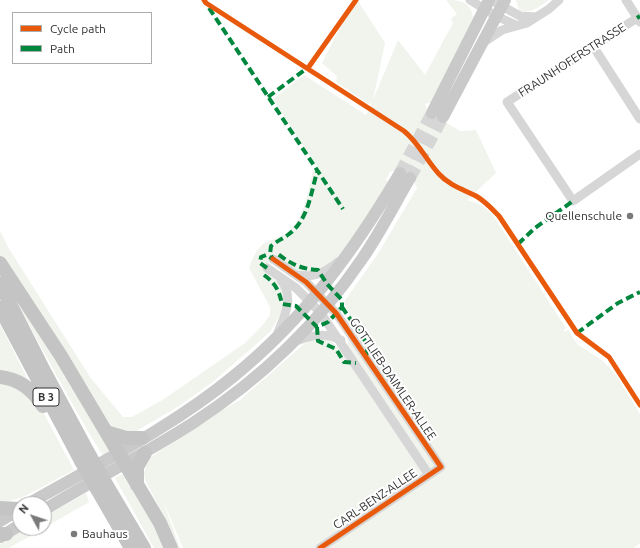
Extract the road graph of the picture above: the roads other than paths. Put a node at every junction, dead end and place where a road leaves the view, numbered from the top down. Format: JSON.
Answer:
{"nodes":[{"id":1,"x":470,"y":0,"type":"edge"},
{"id":2,"x":559,"y":0,"type":"edge"},
{"id":3,"x":626,"y":0,"type":"edge"},
{"id":4,"x":494,"y":5,"type":"edge"},
{"id":5,"x":536,"y":17,"type":"junction"},
{"id":6,"x":638,"y":20,"type":"edge"},
{"id":7,"x":516,"y":25,"type":"junction"},
{"id":8,"x":480,"y":45,"type":"junction"},
{"id":9,"x":593,"y":46,"type":"junction"},
{"id":10,"x":640,"y":119,"type":"edge"},
{"id":11,"x":640,"y":154,"type":"edge"},
{"id":12,"x":351,"y":251,"type":"junction"},
{"id":13,"x":273,"y":259,"type":"dead end"},
{"id":14,"x":0,"y":263,"type":"edge"},
{"id":15,"x":267,"y":268,"type":"dead end"},
{"id":16,"x":297,"y":275,"type":"junction"},
{"id":17,"x":278,"y":276,"type":"junction"},
{"id":18,"x":0,"y":284,"type":"edge"},
{"id":19,"x":315,"y":297,"type":"junction"},
{"id":20,"x":0,"y":308,"type":"edge"},
{"id":21,"x":324,"y":308,"type":"junction"},
{"id":22,"x":276,"y":338,"type":"junction"},
{"id":23,"x":341,"y":340,"type":"junction"},
{"id":24,"x":293,"y":342,"type":"junction"},
{"id":25,"x":0,"y":377,"type":"edge"},
{"id":26,"x":106,"y":432,"type":"junction"},
{"id":27,"x":142,"y":438,"type":"junction"},
{"id":28,"x":145,"y":453,"type":"junction"},
{"id":29,"x":83,"y":458,"type":"junction"},
{"id":30,"x":121,"y":459,"type":"junction"},
{"id":31,"x":441,"y":467,"type":"joint"},
{"id":32,"x":429,"y":476,"type":"junction"},
{"id":33,"x":137,"y":485,"type":"junction"},
{"id":34,"x":101,"y":487,"type":"junction"},
{"id":35,"x":45,"y":496,"type":"edge"},
{"id":36,"x":52,"y":505,"type":"edge"},
{"id":37,"x":12,"y":507,"type":"edge"},
{"id":38,"x":0,"y":508,"type":"edge"},
{"id":39,"x":12,"y":519,"type":"edge"},
{"id":40,"x":12,"y":528,"type":"edge"},
{"id":41,"x":1,"y":532,"type":"edge"},
{"id":42,"x":131,"y":548,"type":"edge"},
{"id":43,"x":144,"y":548,"type":"edge"},
{"id":44,"x":171,"y":548,"type":"edge"},
{"id":45,"x":320,"y":548,"type":"edge"}],
"edges":[{"from":1,"to":4,"type":"street"},
{"from":2,"to":5,"type":"street"},
{"from":3,"to":6,"type":"street"},
{"from":4,"to":5,"type":"street"},
{"from":4,"to":7,"type":"street"},
{"from":4,"to":8,"type":"main road"},
{"from":4,"to":8,"type":"main road"},
{"from":5,"to":7,"type":"street"},
{"from":6,"to":9,"type":"street","name":"FRAUNHOFERSTRASSE"},
{"from":7,"to":8,"type":"street"},
{"from":9,"to":10,"type":"street"},
{"from":9,"to":11,"type":"street","name":"FRAUNHOFERSTRASSE"},
{"from":12,"to":16,"type":"street"},
{"from":12,"to":19,"type":"main road"},
{"from":12,"to":21,"type":"main road"},
{"from":13,"to":16,"type":"street"},
{"from":14,"to":26,"type":"highway"},
{"from":15,"to":17,"type":"street"},
{"from":16,"to":19,"type":"street"},
{"from":17,"to":19,"type":"street"},
{"from":17,"to":22,"type":"street"},
{"from":18,"to":29,"type":"highway","number":"B 3"},
{"from":19,"to":21,"type":"street"},
{"from":19,"to":22,"type":"main road"},
{"from":20,"to":29,"type":"highway","number":"B 3"},
{"from":21,"to":23,"type":"street","name":"GOTTLIEB-DAIMLER-ALLEE"},
{"from":21,"to":24,"type":"main road"},
{"from":21,"to":31,"type":"street","name":"GOTTLIEB-DAIMLER-ALLEE"},
{"from":22,"to":27,"type":"main road"},
{"from":23,"to":24,"type":"street","name":"GOTTLIEB-DAIMLER-ALLEE"},
{"from":23,"to":32,"type":"street","name":"GOTTLIEB-DAIMLER-ALLEE"},
{"from":24,"to":28,"type":"main road"},
{"from":25,"to":29,"type":"highway"},
{"from":26,"to":27,"type":"highway"},
{"from":26,"to":30,"type":"highway"},
{"from":27,"to":30,"type":"main road"},
{"from":28,"to":30,"type":"main road"},
{"from":28,"to":33,"type":"highway"},
{"from":29,"to":34,"type":"highway","number":"B 3","bridge":true},
{"from":30,"to":33,"type":"highway"},
{"from":30,"to":35,"type":"main road"},
{"from":30,"to":36,"type":"main road"},
{"from":31,"to":32,"type":"street","name":"CARL-BENZ-ALLEE"},
{"from":32,"to":45,"type":"street","name":"CARL-BENZ-ALLEE"},
{"from":33,"to":44,"type":"highway"},
{"from":34,"to":42,"type":"highway","number":"B 3"},
{"from":34,"to":43,"type":"highway","number":"B 3"},
{"from":37,"to":38,"type":"highway"},
{"from":39,"to":41,"type":"main road"},
{"from":40,"to":41,"type":"main road"}]}
